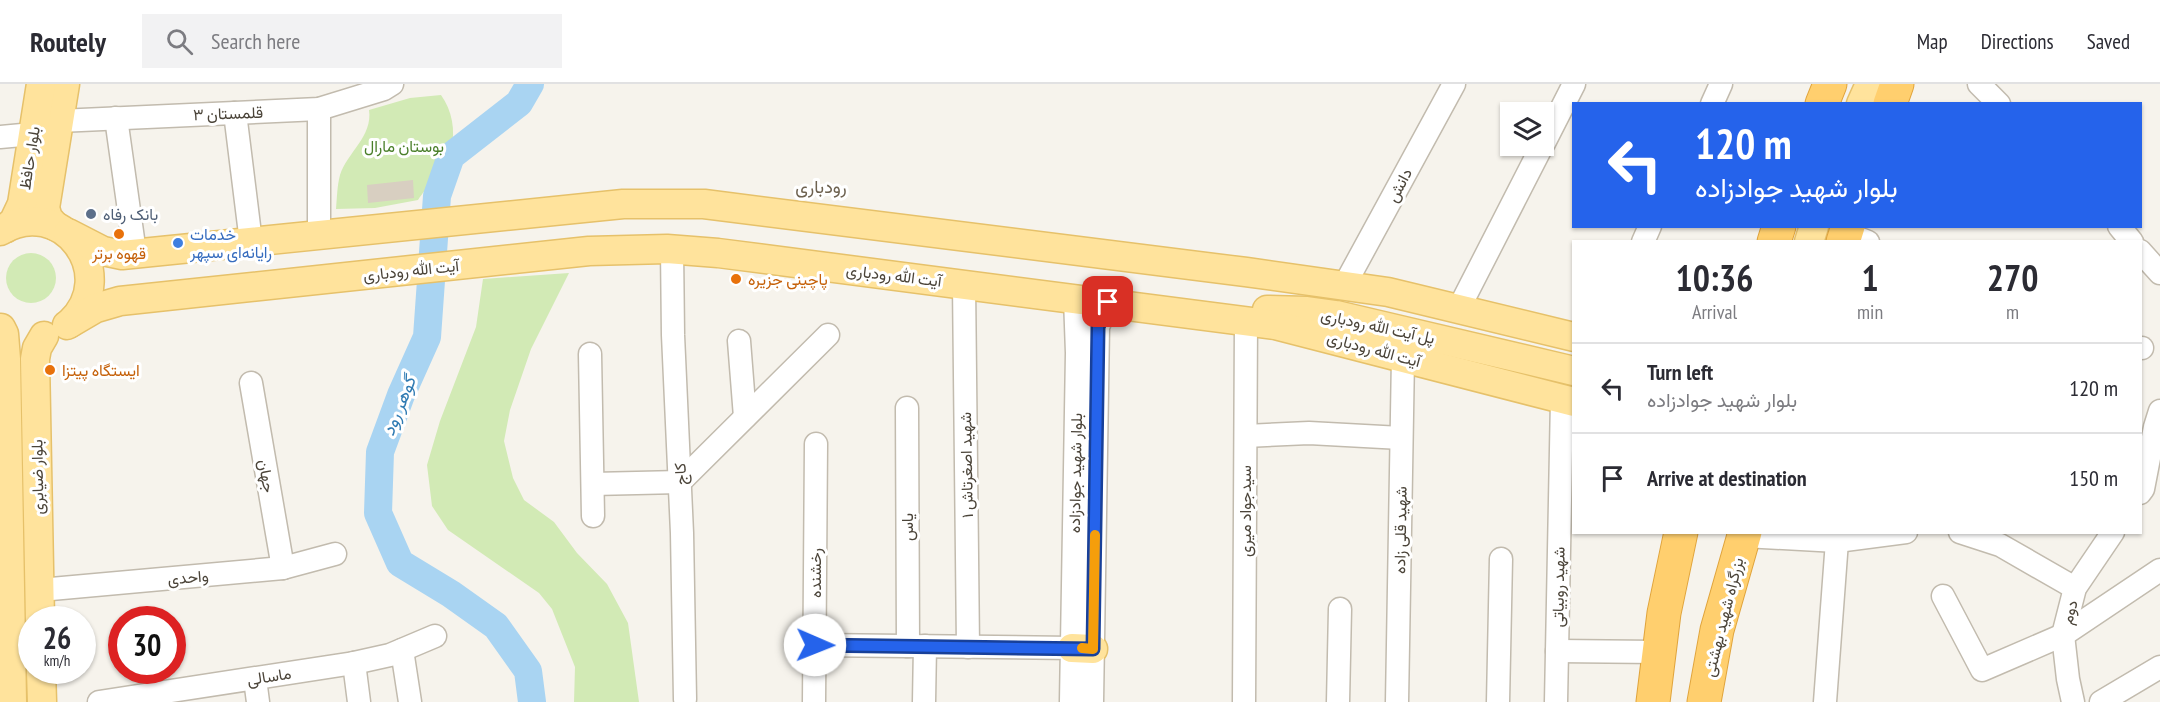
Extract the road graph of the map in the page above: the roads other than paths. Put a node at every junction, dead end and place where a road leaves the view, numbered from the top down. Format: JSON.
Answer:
{"nodes":[{"id":1,"x":41,"y":84,"type":"edge"},
{"id":2,"x":64,"y":84,"type":"edge"},
{"id":3,"x":392,"y":84,"type":"edge"},
{"id":4,"x":1454,"y":84,"type":"edge"},
{"id":5,"x":1574,"y":84,"type":"edge"},
{"id":6,"x":1721,"y":84,"type":"edge"},
{"id":7,"x":1830,"y":84,"type":"edge"},
{"id":8,"x":1870,"y":84,"type":"edge"},
{"id":9,"x":1897,"y":84,"type":"edge"},
{"id":10,"x":1979,"y":84,"type":"edge"},
{"id":11,"x":1713,"y":102,"type":"edge"},
{"id":12,"x":1823,"y":102,"type":"edge"},
{"id":13,"x":1862,"y":102,"type":"edge"},
{"id":14,"x":1891,"y":102,"type":"edge"},
{"id":15,"x":1997,"y":102,"type":"edge"},
{"id":16,"x":319,"y":109,"type":"junction"},
{"id":17,"x":235,"y":113,"type":"junction"},
{"id":18,"x":116,"y":118,"type":"junction"},
{"id":19,"x":59,"y":120,"type":"junction"},
{"id":20,"x":1554,"y":123,"type":"edge"},
{"id":21,"x":33,"y":134,"type":"junction"},
{"id":22,"x":0,"y":137,"type":"edge"},
{"id":23,"x":1537,"y":156,"type":"edge"},
{"id":24,"x":319,"y":223,"type":"dead end"},
{"id":25,"x":2121,"y":228,"type":"edge"},
{"id":26,"x":3,"y":229,"type":"edge"},
{"id":27,"x":61,"y":230,"type":"junction"},
{"id":28,"x":2130,"y":240,"type":"edge"},
{"id":29,"x":251,"y":242,"type":"junction"},
{"id":30,"x":672,"y":249,"type":"junction"},
{"id":31,"x":135,"y":253,"type":"junction"},
{"id":32,"x":2142,"y":253,"type":"edge"},
{"id":33,"x":2160,"y":273,"type":"edge"},
{"id":34,"x":964,"y":284,"type":"junction"},
{"id":35,"x":1344,"y":286,"type":"junction"},
{"id":36,"x":257,"y":287,"type":"junction"},
{"id":37,"x":1459,"y":308,"type":"junction"},
{"id":38,"x":1075,"y":311,"type":"junction"},
{"id":39,"x":1180,"y":311,"type":"joint"},
{"id":40,"x":1103,"y":314,"type":"junction"},
{"id":41,"x":1258,"y":315,"type":"junction"},
{"id":42,"x":0,"y":327,"type":"edge"},
{"id":43,"x":56,"y":331,"type":"junction"},
{"id":44,"x":828,"y":335,"type":"dead end"},
{"id":45,"x":1572,"y":336,"type":"edge"},
{"id":46,"x":739,"y":341,"type":"dead end"},
{"id":47,"x":590,"y":354,"type":"dead end"},
{"id":48,"x":1403,"y":357,"type":"junction"},
{"id":49,"x":1572,"y":371,"type":"edge"},
{"id":50,"x":251,"y":383,"type":"dead end"},
{"id":51,"x":1570,"y":401,"type":"edge"},
{"id":52,"x":907,"y":408,"type":"dead end"},
{"id":53,"x":2160,"y":411,"type":"edge"},
{"id":54,"x":745,"y":417,"type":"junction"},
{"id":55,"x":1246,"y":436,"type":"junction"},
{"id":56,"x":1401,"y":438,"type":"junction"},
{"id":57,"x":816,"y":444,"type":"dead end"},
{"id":58,"x":4,"y":453,"type":"edge"},
{"id":59,"x":680,"y":482,"type":"junction"},
{"id":60,"x":593,"y":484,"type":"junction"},
{"id":61,"x":2146,"y":486,"type":"edge"},
{"id":62,"x":593,"y":516,"type":"dead end"},
{"id":63,"x":1681,"y":534,"type":"edge"},
{"id":64,"x":1744,"y":534,"type":"edge"},
{"id":65,"x":1879,"y":534,"type":"edge"},
{"id":66,"x":1966,"y":534,"type":"edge"},
{"id":67,"x":2112,"y":534,"type":"edge"},
{"id":68,"x":1838,"y":537,"type":"edge"},
{"id":69,"x":335,"y":554,"type":"dead end"},
{"id":70,"x":1501,"y":559,"type":"dead end"},
{"id":71,"x":283,"y":568,"type":"junction"},
{"id":72,"x":2160,"y":570,"type":"edge"},
{"id":73,"x":2075,"y":588,"type":"junction"},
{"id":74,"x":40,"y":590,"type":"junction"},
{"id":75,"x":5,"y":593,"type":"edge"},
{"id":76,"x":1943,"y":596,"type":"dead end"},
{"id":77,"x":40,"y":606,"type":"edge"},
{"id":78,"x":1340,"y":609,"type":"dead end"},
{"id":79,"x":2063,"y":635,"type":"junction"},
{"id":80,"x":435,"y":636,"type":"dead end"},
{"id":81,"x":815,"y":645,"type":"junction"},
{"id":82,"x":916,"y":646,"type":"junction"},
{"id":83,"x":968,"y":647,"type":"junction"},
{"id":84,"x":1082,"y":648,"type":"junction"},
{"id":85,"x":402,"y":650,"type":"junction"},
{"id":86,"x":1557,"y":651,"type":"junction"},
{"id":87,"x":1658,"y":652,"type":"junction"},
{"id":88,"x":354,"y":663,"type":"junction"},
{"id":89,"x":2160,"y":667,"type":"edge"},
{"id":90,"x":255,"y":679,"type":"junction"},
{"id":91,"x":41,"y":684,"type":"edge"},
{"id":92,"x":150,"y":698,"type":"edge"},
{"id":93,"x":685,"y":699,"type":"dead end"},
{"id":94,"x":12,"y":702,"type":"edge"},
{"id":95,"x":42,"y":702,"type":"edge"},
{"id":96,"x":99,"y":702,"type":"edge"},
{"id":97,"x":258,"y":702,"type":"edge"},
{"id":98,"x":359,"y":702,"type":"edge"},
{"id":99,"x":410,"y":702,"type":"edge"},
{"id":100,"x":814,"y":702,"type":"edge"},
{"id":101,"x":924,"y":702,"type":"edge"},
{"id":102,"x":1071,"y":702,"type":"edge"},
{"id":103,"x":1092,"y":702,"type":"edge"},
{"id":104,"x":1244,"y":702,"type":"edge"},
{"id":105,"x":1338,"y":702,"type":"edge"},
{"id":106,"x":1397,"y":702,"type":"edge"},
{"id":107,"x":1498,"y":702,"type":"edge"},
{"id":108,"x":1556,"y":702,"type":"edge"},
{"id":109,"x":1653,"y":702,"type":"edge"},
{"id":110,"x":1704,"y":702,"type":"edge"},
{"id":111,"x":1825,"y":702,"type":"edge"},
{"id":112,"x":2073,"y":702,"type":"edge"},
{"id":113,"x":2101,"y":702,"type":"edge"}],
"edges":[{"from":1,"to":21,"type":"main road","name":"بلوار حافظ"},
{"from":2,"to":19,"type":"main road","name":"بلوار حافظ"},
{"from":3,"to":16,"type":"street","name":"قلمستان ۳"},
{"from":4,"to":35,"type":"street","name":"دانش"},
{"from":5,"to":20,"type":"street"},
{"from":6,"to":11,"type":"street"},
{"from":7,"to":12,"type":"highway"},
{"from":8,"to":13,"type":"main road"},
{"from":9,"to":14,"type":"highway"},
{"from":10,"to":15,"type":"street"},
{"from":16,"to":17,"type":"street","name":"قلمستان ۳"},
{"from":16,"to":24,"type":"street"},
{"from":17,"to":18,"type":"street","name":"قلمستان ۳"},
{"from":17,"to":29,"type":"street"},
{"from":18,"to":19,"type":"street","name":"قلمستان ۳"},
{"from":18,"to":31,"type":"street"},
{"from":19,"to":27,"type":"main road","name":"بلوار حافظ"},
{"from":21,"to":22,"type":"street"},
{"from":21,"to":26,"type":"main road","name":"بلوار حافظ"},
{"from":23,"to":37,"type":"street"},
{"from":25,"to":28,"type":"street"},
{"from":26,"to":27,"type":"main road"},
{"from":27,"to":31,"type":"main road"},
{"from":27,"to":43,"type":"main road","name":"بلوار حافظ"},
{"from":29,"to":31,"type":"main road"},
{"from":29,"to":35,"type":"main road"},
{"from":29,"to":36,"type":"main road"},
{"from":30,"to":34,"type":"main road","name":"آیت الله رودباری"},
{"from":30,"to":36,"type":"main road","name":"آیت الله رودباری"},
{"from":30,"to":59,"type":"street","name":"کاج"},
{"from":32,"to":33,"type":"street"},
{"from":34,"to":38,"type":"main road","name":"آیت الله رودباری"},
{"from":34,"to":83,"type":"street","name":"شهید اصغرتاش ۱"},
{"from":35,"to":37,"type":"main road"},
{"from":36,"to":43,"type":"main road","name":"آیت الله رودباری"},
{"from":37,"to":45,"type":"main road"},
{"from":38,"to":40,"type":"main road","name":"آیت الله رودباری"},
{"from":38,"to":84,"type":"street","name":"بلوار شهید جوادزاده"},
{"from":39,"to":40,"type":"main road","name":"آیت الله رودباری"},
{"from":39,"to":41,"type":"main road","name":"پل آیت الله رودباری"},
{"from":40,"to":84,"type":"street","name":"بلوار شهید جوادزاده"},
{"from":41,"to":48,"type":"main road","name":"آیت الله رودباری"},
{"from":41,"to":49,"type":"main road","name":"پل آیت الله رودباری"},
{"from":41,"to":55,"type":"street","name":"سیدجواد میری"},
{"from":42,"to":43,"type":"main road"},
{"from":42,"to":58,"type":"main road","name":"بلوار ضیابری"},
{"from":43,"to":74,"type":"main road","name":"بلوار ضیابری"},
{"from":44,"to":54,"type":"street"},
{"from":46,"to":54,"type":"street"},
{"from":47,"to":60,"type":"street"},
{"from":48,"to":51,"type":"main road","name":"آیت الله رودباری"},
{"from":48,"to":56,"type":"street","name":"شهید قلی زاده"},
{"from":50,"to":71,"type":"street","name":"جهان"},
{"from":51,"to":86,"type":"street","name":"شهید روبیاتی"},
{"from":52,"to":82,"type":"street","name":"یاس"},
{"from":53,"to":61,"type":"street"},
{"from":54,"to":59,"type":"street"},
{"from":55,"to":56,"type":"street"},
{"from":55,"to":104,"type":"street","name":"سیدجواد میری"},
{"from":56,"to":106,"type":"street","name":"شهید قلی زاده"},
{"from":57,"to":81,"type":"street","name":"رخشنده"},
{"from":58,"to":75,"type":"main road","name":"بلوار ضیابری"},
{"from":59,"to":60,"type":"street"},
{"from":59,"to":93,"type":"street","name":"کاج"},
{"from":60,"to":62,"type":"street"},
{"from":63,"to":87,"type":"highway"},
{"from":64,"to":68,"type":"street"},
{"from":64,"to":110,"type":"highway","name":"بزرگراه شهید بهشتی"},
{"from":65,"to":68,"type":"street"},
{"from":66,"to":73,"type":"street"},
{"from":67,"to":73,"type":"street","name":"دوم"},
{"from":68,"to":111,"type":"street"},
{"from":69,"to":71,"type":"street","name":"واحدی"},
{"from":70,"to":107,"type":"street"},
{"from":71,"to":74,"type":"street","name":"واحدی"},
{"from":72,"to":79,"type":"street"},
{"from":73,"to":79,"type":"street","name":"دوم"},
{"from":74,"to":77,"type":"main road","name":"بلوار ضیابری"},
{"from":75,"to":94,"type":"main road","name":"بلوار ضیابری"},
{"from":76,"to":79,"type":"street"},
{"from":78,"to":105,"type":"street"},
{"from":79,"to":112,"type":"street","name":"دوم"},
{"from":80,"to":85,"type":"street","name":"ماسالی"},
{"from":81,"to":82,"type":"street"},
{"from":81,"to":100,"type":"street","name":"رخشنده"},
{"from":82,"to":83,"type":"street"},
{"from":82,"to":101,"type":"street","name":"یاس"},
{"from":83,"to":84,"type":"street"},
{"from":84,"to":102,"type":"street"},
{"from":84,"to":103,"type":"street","name":"بلوار شهید جوادزاده"},
{"from":85,"to":88,"type":"street","name":"ماسالی"},
{"from":85,"to":99,"type":"street"},
{"from":86,"to":87,"type":"street"},
{"from":86,"to":108,"type":"street","name":"شهید روبیاتی"},
{"from":87,"to":109,"type":"highway"},
{"from":88,"to":90,"type":"street","name":"ماسالی"},
{"from":88,"to":98,"type":"street"},
{"from":89,"to":113,"type":"street"},
{"from":90,"to":92,"type":"street","name":"ماسالی"},
{"from":90,"to":97,"type":"street"},
{"from":91,"to":95,"type":"main road"},
{"from":92,"to":96,"type":"street","name":"ماسالی"}]}
